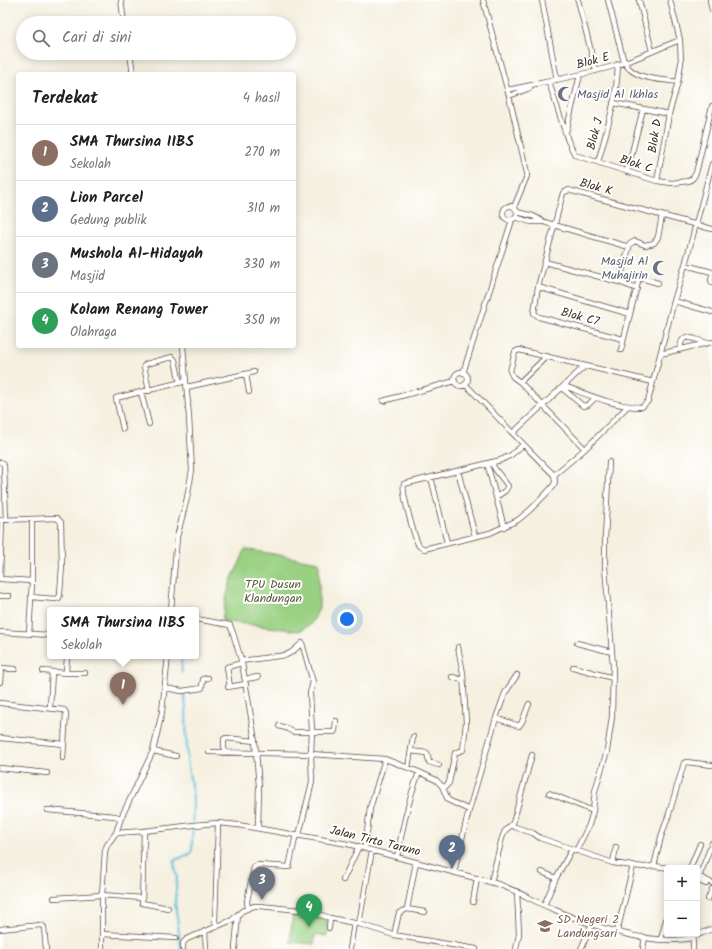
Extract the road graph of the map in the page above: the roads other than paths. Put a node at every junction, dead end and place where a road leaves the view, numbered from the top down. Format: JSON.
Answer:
{"nodes":[{"id":1,"x":121,"y":0,"type":"edge"},
{"id":2,"x":483,"y":0,"type":"edge"},
{"id":3,"x":542,"y":0,"type":"edge"},
{"id":4,"x":578,"y":0,"type":"edge"},
{"id":5,"x":608,"y":0,"type":"edge"},
{"id":6,"x":639,"y":0,"type":"edge"},
{"id":7,"x":670,"y":0,"type":"edge"},
{"id":8,"x":710,"y":0,"type":"edge"},
{"id":9,"x":712,"y":10,"type":"edge"},
{"id":10,"x":123,"y":16,"type":"edge"},
{"id":11,"x":680,"y":40,"type":"junction"},
{"id":12,"x":652,"y":51,"type":"junction"},
{"id":13,"x":131,"y":60,"type":"edge"},
{"id":14,"x":624,"y":62,"type":"junction"},
{"id":15,"x":618,"y":64,"type":"junction"},
{"id":16,"x":596,"y":71,"type":"junction"},
{"id":17,"x":133,"y":72,"type":"edge"},
{"id":18,"x":580,"y":75,"type":"junction"},
{"id":19,"x":557,"y":80,"type":"junction"},
{"id":20,"x":549,"y":82,"type":"junction"},
{"id":21,"x":678,"y":82,"type":"junction"},
{"id":22,"x":507,"y":90,"type":"junction"},
{"id":23,"x":509,"y":96,"type":"junction"},
{"id":24,"x":614,"y":103,"type":"junction"},
{"id":25,"x":712,"y":106,"type":"edge"},
{"id":26,"x":643,"y":109,"type":"junction"},
{"id":27,"x":669,"y":114,"type":"junction"},
{"id":28,"x":565,"y":132,"type":"junction"},
{"id":29,"x":598,"y":162,"type":"junction"},
{"id":30,"x":712,"y":164,"type":"edge"},
{"id":31,"x":627,"y":172,"type":"junction"},
{"id":32,"x":657,"y":181,"type":"junction"},
{"id":33,"x":514,"y":207,"type":"junction"},
{"id":34,"x":515,"y":216,"type":"junction"},
{"id":35,"x":662,"y":216,"type":"junction"},
{"id":36,"x":696,"y":224,"type":"junction"},
{"id":37,"x":554,"y":226,"type":"junction"},
{"id":38,"x":712,"y":229,"type":"edge"},
{"id":39,"x":629,"y":247,"type":"junction"},
{"id":40,"x":545,"y":262,"type":"junction"},
{"id":41,"x":685,"y":265,"type":"junction"},
{"id":42,"x":712,"y":272,"type":"edge"},
{"id":43,"x":712,"y":276,"type":"edge"},
{"id":44,"x":619,"y":282,"type":"junction"},
{"id":45,"x":658,"y":283,"type":"dead end"},
{"id":46,"x":712,"y":283,"type":"edge"},
{"id":47,"x":538,"y":287,"type":"junction"},
{"id":48,"x":637,"y":289,"type":"junction"},
{"id":49,"x":674,"y":301,"type":"junction"},
{"id":50,"x":533,"y":311,"type":"joint"},
{"id":51,"x":712,"y":312,"type":"edge"},
{"id":52,"x":630,"y":314,"type":"junction"},
{"id":53,"x":624,"y":339,"type":"junction"},
{"id":54,"x":710,"y":343,"type":"edge"},
{"id":55,"x":183,"y":348,"type":"edge"},
{"id":56,"x":681,"y":349,"type":"junction"},
{"id":57,"x":621,"y":350,"type":"dead end"},
{"id":58,"x":660,"y":354,"type":"junction"},
{"id":59,"x":547,"y":356,"type":"junction"},
{"id":60,"x":586,"y":366,"type":"junction"},
{"id":61,"x":254,"y":372,"type":"dead end"},
{"id":62,"x":464,"y":373,"type":"junction"},
{"id":63,"x":246,"y":374,"type":"junction"},
{"id":64,"x":186,"y":381,"type":"junction"},
{"id":65,"x":455,"y":381,"type":"junction"},
{"id":66,"x":520,"y":382,"type":"junction"},
{"id":67,"x":653,"y":382,"type":"junction"},
{"id":68,"x":180,"y":383,"type":"junction"},
{"id":69,"x":466,"y":384,"type":"junction"},
{"id":70,"x":187,"y":386,"type":"junction"},
{"id":71,"x":563,"y":387,"type":"junction"},
{"id":72,"x":149,"y":391,"type":"junction"},
{"id":73,"x":141,"y":392,"type":"junction"},
{"id":74,"x":250,"y":392,"type":"dead end"},
{"id":75,"x":595,"y":398,"type":"junction"},
{"id":76,"x":383,"y":401,"type":"dead end"},
{"id":77,"x":542,"y":406,"type":"junction"},
{"id":78,"x":628,"y":406,"type":"junction"},
{"id":79,"x":149,"y":424,"type":"dead end"},
{"id":80,"x":123,"y":429,"type":"dead end"},
{"id":81,"x":514,"y":433,"type":"junction"},
{"id":82,"x":523,"y":445,"type":"junction"},
{"id":83,"x":585,"y":449,"type":"junction"},
{"id":84,"x":0,"y":462,"type":"edge"},
{"id":85,"x":609,"y":462,"type":"dead end"},
{"id":86,"x":489,"y":463,"type":"junction"},
{"id":87,"x":495,"y":469,"type":"junction"},
{"id":88,"x":489,"y":470,"type":"junction"},
{"id":89,"x":458,"y":471,"type":"junction"},
{"id":90,"x":554,"y":475,"type":"junction"},
{"id":91,"x":431,"y":478,"type":"junction"},
{"id":92,"x":496,"y":497,"type":"junction"},
{"id":93,"x":32,"y":519,"type":"junction"},
{"id":94,"x":2,"y":520,"type":"edge"},
{"id":95,"x":504,"y":527,"type":"junction"},
{"id":96,"x":475,"y":536,"type":"junction"},
{"id":97,"x":447,"y":543,"type":"junction"},
{"id":98,"x":0,"y":579,"type":"edge"},
{"id":99,"x":32,"y":581,"type":"junction"},
{"id":100,"x":0,"y":596,"type":"edge"},
{"id":101,"x":9,"y":596,"type":"dead end"},
{"id":102,"x":31,"y":597,"type":"junction"},
{"id":103,"x":171,"y":607,"type":"edge"},
{"id":104,"x":199,"y":620,"type":"edge"},
{"id":105,"x":0,"y":632,"type":"edge"},
{"id":106,"x":29,"y":634,"type":"junction"},
{"id":107,"x":47,"y":635,"type":"edge"},
{"id":108,"x":577,"y":643,"type":"dead end"},
{"id":109,"x":458,"y":647,"type":"dead end"},
{"id":110,"x":612,"y":652,"type":"junction"},
{"id":111,"x":67,"y":659,"type":"edge"},
{"id":112,"x":168,"y":659,"type":"edge"},
{"id":113,"x":242,"y":662,"type":"junction"},
{"id":114,"x":573,"y":667,"type":"dead end"},
{"id":115,"x":1,"y":668,"type":"edge"},
{"id":116,"x":15,"y":669,"type":"dead end"},
{"id":117,"x":43,"y":671,"type":"dead end"},
{"id":118,"x":52,"y":672,"type":"junction"},
{"id":119,"x":66,"y":673,"type":"junction"},
{"id":120,"x":85,"y":673,"type":"dead end"},
{"id":121,"x":517,"y":675,"type":"dead end"},
{"id":122,"x":258,"y":677,"type":"dead end"},
{"id":123,"x":452,"y":677,"type":"dead end"},
{"id":124,"x":208,"y":678,"type":"dead end"},
{"id":125,"x":613,"y":678,"type":"junction"},
{"id":126,"x":463,"y":680,"type":"junction"},
{"id":127,"x":0,"y":682,"type":"edge"},
{"id":128,"x":246,"y":682,"type":"junction"},
{"id":129,"x":165,"y":688,"type":"junction"},
{"id":130,"x":0,"y":704,"type":"edge"},
{"id":131,"x":529,"y":704,"type":"dead end"},
{"id":132,"x":50,"y":708,"type":"junction"},
{"id":133,"x":496,"y":718,"type":"junction"},
{"id":134,"x":336,"y":721,"type":"dead end"},
{"id":135,"x":279,"y":726,"type":"dead end"},
{"id":136,"x":312,"y":731,"type":"junction"},
{"id":137,"x":413,"y":737,"type":"dead end"},
{"id":138,"x":0,"y":738,"type":"edge"},
{"id":139,"x":255,"y":741,"type":"junction"},
{"id":140,"x":64,"y":744,"type":"junction"},
{"id":141,"x":411,"y":751,"type":"junction"},
{"id":142,"x":153,"y":752,"type":"junction"},
{"id":143,"x":209,"y":752,"type":"dead end"},
{"id":144,"x":224,"y":753,"type":"junction"},
{"id":145,"x":256,"y":753,"type":"junction"},
{"id":146,"x":311,"y":754,"type":"junction"},
{"id":147,"x":532,"y":755,"type":"dead end"},
{"id":148,"x":176,"y":756,"type":"dead end"},
{"id":149,"x":63,"y":758,"type":"dead end"},
{"id":150,"x":385,"y":759,"type":"junction"},
{"id":151,"x":439,"y":765,"type":"dead end"},
{"id":152,"x":712,"y":765,"type":"edge"},
{"id":153,"x":0,"y":768,"type":"edge"},
{"id":154,"x":408,"y":768,"type":"junction"},
{"id":155,"x":420,"y":772,"type":"junction"},
{"id":156,"x":47,"y":773,"type":"dead end"},
{"id":157,"x":442,"y":786,"type":"junction"},
{"id":158,"x":549,"y":792,"type":"dead end"},
{"id":159,"x":47,"y":810,"type":"dead end"},
{"id":160,"x":469,"y":810,"type":"junction"},
{"id":161,"x":593,"y":811,"type":"junction"},
{"id":162,"x":121,"y":818,"type":"junction"},
{"id":163,"x":218,"y":823,"type":"junction"},
{"id":164,"x":512,"y":826,"type":"junction"},
{"id":165,"x":258,"y":828,"type":"junction"},
{"id":166,"x":144,"y":832,"type":"junction"},
{"id":167,"x":116,"y":833,"type":"junction"},
{"id":168,"x":298,"y":834,"type":"junction"},
{"id":169,"x":712,"y":843,"type":"edge"},
{"id":170,"x":700,"y":844,"type":"dead end"},
{"id":171,"x":358,"y":846,"type":"junction"},
{"id":172,"x":616,"y":847,"type":"dead end"},
{"id":173,"x":365,"y":848,"type":"junction"},
{"id":174,"x":372,"y":850,"type":"junction"},
{"id":175,"x":574,"y":850,"type":"junction"},
{"id":176,"x":397,"y":857,"type":"junction"},
{"id":177,"x":416,"y":862,"type":"junction"},
{"id":178,"x":613,"y":863,"type":"junction"},
{"id":179,"x":691,"y":865,"type":"edge"},
{"id":180,"x":633,"y":866,"type":"junction"},
{"id":181,"x":654,"y":866,"type":"junction"},
{"id":182,"x":664,"y":867,"type":"edge"},
{"id":183,"x":454,"y":872,"type":"junction"},
{"id":184,"x":542,"y":872,"type":"dead end"},
{"id":185,"x":700,"y":874,"type":"edge"},
{"id":186,"x":477,"y":878,"type":"junction"},
{"id":187,"x":556,"y":878,"type":"junction"},
{"id":188,"x":343,"y":880,"type":"dead end"},
{"id":189,"x":700,"y":880,"type":"edge"},
{"id":190,"x":700,"y":880,"type":"edge"},
{"id":191,"x":491,"y":882,"type":"junction"},
{"id":192,"x":712,"y":883,"type":"edge"},
{"id":193,"x":706,"y":884,"type":"dead end"},
{"id":194,"x":712,"y":889,"type":"edge"},
{"id":195,"x":517,"y":891,"type":"junction"},
{"id":196,"x":102,"y":895,"type":"junction"},
{"id":197,"x":54,"y":898,"type":"dead end"},
{"id":198,"x":142,"y":898,"type":"junction"},
{"id":199,"x":708,"y":899,"type":"dead end"},
{"id":200,"x":473,"y":902,"type":"dead end"},
{"id":201,"x":247,"y":905,"type":"junction"},
{"id":202,"x":544,"y":905,"type":"junction"},
{"id":203,"x":168,"y":908,"type":"dead end"},
{"id":204,"x":407,"y":909,"type":"junction"},
{"id":205,"x":426,"y":912,"type":"dead end"},
{"id":206,"x":238,"y":914,"type":"junction"},
{"id":207,"x":330,"y":918,"type":"junction"},
{"id":208,"x":356,"y":923,"type":"junction"},
{"id":209,"x":592,"y":924,"type":"junction"},
{"id":210,"x":216,"y":925,"type":"junction"},
{"id":211,"x":329,"y":928,"type":"dead end"},
{"id":212,"x":0,"y":929,"type":"edge"},
{"id":213,"x":712,"y":929,"type":"edge"},
{"id":214,"x":664,"y":930,"type":"edge"},
{"id":215,"x":205,"y":931,"type":"junction"},
{"id":216,"x":617,"y":932,"type":"junction"},
{"id":217,"x":102,"y":934,"type":"junction"},
{"id":218,"x":700,"y":934,"type":"edge"},
{"id":219,"x":394,"y":935,"type":"junction"},
{"id":220,"x":645,"y":937,"type":"junction"},
{"id":221,"x":693,"y":937,"type":"joint"},
{"id":222,"x":176,"y":938,"type":"dead end"},
{"id":223,"x":662,"y":939,"type":"junction"},
{"id":224,"x":458,"y":947,"type":"edge"},
{"id":225,"x":46,"y":949,"type":"edge"},
{"id":226,"x":102,"y":949,"type":"edge"},
{"id":227,"x":183,"y":949,"type":"edge"},
{"id":228,"x":206,"y":949,"type":"edge"},
{"id":229,"x":235,"y":949,"type":"edge"},
{"id":230,"x":350,"y":949,"type":"edge"},
{"id":231,"x":476,"y":949,"type":"edge"},
{"id":232,"x":516,"y":949,"type":"edge"},
{"id":233,"x":581,"y":949,"type":"edge"},
{"id":234,"x":643,"y":949,"type":"edge"},
{"id":235,"x":694,"y":949,"type":"edge"}],
"edges":[{"from":1,"to":10,"type":"street"},
{"from":2,"to":22,"type":"street"},
{"from":3,"to":19,"type":"street"},
{"from":4,"to":16,"type":"street"},
{"from":5,"to":14,"type":"street"},
{"from":6,"to":12,"type":"street"},
{"from":7,"to":11,"type":"street","name":"Blok D"},
{"from":8,"to":9,"type":"street"},
{"from":11,"to":12,"type":"street","name":"Blok E"},
{"from":11,"to":21,"type":"street","name":"Blok D"},
{"from":12,"to":14,"type":"street","name":"Blok E"},
{"from":13,"to":17,"type":"street"},
{"from":14,"to":15,"type":"street","name":"Blok E"},
{"from":14,"to":21,"type":"street"},
{"from":15,"to":16,"type":"street","name":"Blok E"},
{"from":15,"to":24,"type":"street","name":"Blok J"},
{"from":16,"to":18,"type":"street","name":"Blok E"},
{"from":18,"to":19,"type":"street","name":"Blok E"},
{"from":18,"to":28,"type":"street"},
{"from":19,"to":20,"type":"street","name":"Blok E"},
{"from":20,"to":22,"type":"street","name":"Blok E"},
{"from":20,"to":23,"type":"street"},
{"from":20,"to":28,"type":"street","name":"Blok C"},
{"from":21,"to":27,"type":"street","name":"Blok D"},
{"from":22,"to":23,"type":"street"},
{"from":23,"to":33,"type":"street"},
{"from":24,"to":26,"type":"street"},
{"from":24,"to":29,"type":"street","name":"Blok J"},
{"from":25,"to":32,"type":"street","name":"Blok C"},
{"from":26,"to":27,"type":"street"},
{"from":26,"to":31,"type":"street"},
{"from":27,"to":32,"type":"street","name":"Blok D"},
{"from":28,"to":29,"type":"street","name":"Blok C"},
{"from":29,"to":31,"type":"street","name":"Blok C"},
{"from":30,"to":36,"type":"street"},
{"from":31,"to":32,"type":"street","name":"Blok C"},
{"from":33,"to":34,"type":"street"},
{"from":33,"to":34,"type":"street"},
{"from":34,"to":37,"type":"street"},
{"from":34,"to":62,"type":"street"},
{"from":35,"to":36,"type":"street","name":"Blok K"},
{"from":35,"to":37,"type":"street","name":"Blok K"},
{"from":35,"to":39,"type":"street"},
{"from":36,"to":38,"type":"street","name":"Blok K"},
{"from":36,"to":41,"type":"street"},
{"from":37,"to":39,"type":"street"},
{"from":37,"to":40,"type":"street","name":"Blok K"},
{"from":39,"to":44,"type":"street"},
{"from":40,"to":44,"type":"street"},
{"from":40,"to":47,"type":"street","name":"Blok K"},
{"from":41,"to":42,"type":"street"},
{"from":41,"to":49,"type":"street"},
{"from":43,"to":46,"type":"street"},
{"from":44,"to":48,"type":"street"},
{"from":45,"to":48,"type":"street"},
{"from":47,"to":50,"type":"street","name":"Blok K"},
{"from":47,"to":52,"type":"street"},
{"from":48,"to":52,"type":"street"},
{"from":49,"to":51,"type":"street"},
{"from":49,"to":58,"type":"street"},
{"from":50,"to":53,"type":"street","name":"Blok C7"},
{"from":52,"to":53,"type":"street"},
{"from":53,"to":57,"type":"street"},
{"from":54,"to":56,"type":"street"},
{"from":54,"to":56,"type":"street"},
{"from":55,"to":64,"type":"street"},
{"from":56,"to":58,"type":"street"},
{"from":58,"to":67,"type":"street"},
{"from":59,"to":60,"type":"street"},
{"from":59,"to":66,"type":"street"},
{"from":59,"to":66,"type":"street"},
{"from":60,"to":67,"type":"street"},
{"from":60,"to":71,"type":"street"},
{"from":61,"to":63,"type":"street"},
{"from":62,"to":65,"type":"street"},
{"from":62,"to":69,"type":"street"},
{"from":63,"to":70,"type":"street"},
{"from":63,"to":74,"type":"street"},
{"from":64,"to":68,"type":"street"},
{"from":64,"to":70,"type":"street"},
{"from":65,"to":69,"type":"street"},
{"from":65,"to":76,"type":"street"},
{"from":66,"to":77,"type":"street"},
{"from":67,"to":78,"type":"street"},
{"from":68,"to":72,"type":"street"},
{"from":68,"to":72,"type":"street"},
{"from":69,"to":81,"type":"street"},
{"from":70,"to":103,"type":"street"},
{"from":71,"to":75,"type":"street"},
{"from":71,"to":75,"type":"street"},
{"from":71,"to":77,"type":"street"},
{"from":72,"to":73,"type":"street"},
{"from":73,"to":79,"type":"street"},
{"from":73,"to":80,"type":"street"},
{"from":75,"to":78,"type":"street"},
{"from":77,"to":81,"type":"street"},
{"from":77,"to":83,"type":"street"},
{"from":78,"to":83,"type":"street"},
{"from":81,"to":82,"type":"street"},
{"from":82,"to":86,"type":"street"},
{"from":82,"to":90,"type":"street"},
{"from":83,"to":90,"type":"street"},
{"from":84,"to":94,"type":"street"},
{"from":85,"to":110,"type":"street"},
{"from":86,"to":87,"type":"street"},
{"from":86,"to":88,"type":"street"},
{"from":86,"to":89,"type":"street"},
{"from":87,"to":88,"type":"street"},
{"from":87,"to":92,"type":"street"},
{"from":88,"to":92,"type":"street"},
{"from":89,"to":91,"type":"street"},
{"from":89,"to":96,"type":"street"},
{"from":90,"to":95,"type":"street"},
{"from":91,"to":97,"type":"street"},
{"from":91,"to":97,"type":"street"},
{"from":92,"to":95,"type":"street"},
{"from":93,"to":94,"type":"street"},
{"from":93,"to":99,"type":"street"},
{"from":93,"to":102,"type":"street"},
{"from":94,"to":98,"type":"street"},
{"from":95,"to":96,"type":"street"},
{"from":96,"to":97,"type":"street"},
{"from":98,"to":99,"type":"street"},
{"from":99,"to":102,"type":"street"},
{"from":100,"to":101,"type":"street"},
{"from":102,"to":106,"type":"street"},
{"from":104,"to":113,"type":"street"},
{"from":105,"to":106,"type":"street"},
{"from":106,"to":107,"type":"street"},
{"from":108,"to":110,"type":"street"},
{"from":109,"to":126,"type":"street"},
{"from":110,"to":125,"type":"street"},
{"from":111,"to":119,"type":"street"},
{"from":112,"to":129,"type":"street"},
{"from":113,"to":128,"type":"street"},
{"from":113,"to":128,"type":"street"},
{"from":113,"to":136,"type":"street"},
{"from":114,"to":125,"type":"street"},
{"from":115,"to":116,"type":"street"},
{"from":115,"to":127,"type":"street"},
{"from":117,"to":118,"type":"street"},
{"from":118,"to":119,"type":"street"},
{"from":118,"to":132,"type":"street"},
{"from":119,"to":120,"type":"street"},
{"from":121,"to":133,"type":"street"},
{"from":122,"to":128,"type":"street"},
{"from":123,"to":126,"type":"street"},
{"from":124,"to":129,"type":"street"},
{"from":125,"to":161,"type":"street"},
{"from":126,"to":157,"type":"street"},
{"from":128,"to":139,"type":"street"},
{"from":129,"to":142,"type":"street"},
{"from":130,"to":132,"type":"street"},
{"from":131,"to":133,"type":"street"},
{"from":132,"to":140,"type":"street"},
{"from":133,"to":160,"type":"street"},
{"from":134,"to":136,"type":"street"},
{"from":135,"to":136,"type":"street"},
{"from":136,"to":146,"type":"street"},
{"from":137,"to":141,"type":"street"},
{"from":138,"to":140,"type":"street"},
{"from":139,"to":144,"type":"street"},
{"from":139,"to":145,"type":"street"},
{"from":140,"to":149,"type":"street"},
{"from":141,"to":151,"type":"street"},
{"from":141,"to":154,"type":"street"},
{"from":142,"to":148,"type":"street"},
{"from":142,"to":162,"type":"street"},
{"from":143,"to":144,"type":"street"},
{"from":144,"to":145,"type":"street"},
{"from":145,"to":146,"type":"street"},
{"from":145,"to":165,"type":"street"},
{"from":146,"to":150,"type":"street"},
{"from":146,"to":168,"type":"street"},
{"from":147,"to":164,"type":"street"},
{"from":150,"to":154,"type":"street"},
{"from":150,"to":173,"type":"street"},
{"from":152,"to":181,"type":"street"},
{"from":153,"to":156,"type":"street"},
{"from":154,"to":155,"type":"street"},
{"from":155,"to":157,"type":"street"},
{"from":155,"to":176,"type":"street"},
{"from":157,"to":160,"type":"street"},
{"from":158,"to":161,"type":"street"},
{"from":159,"to":162,"type":"street"},
{"from":160,"to":183,"type":"street"},
{"from":161,"to":175,"type":"street"},
{"from":162,"to":167,"type":"street"},
{"from":163,"to":165,"type":"street","name":"Jalan Tirto Taruno"},
{"from":163,"to":166,"type":"street","name":"Jalan Tirto Taruno"},
{"from":163,"to":210,"type":"street"},
{"from":164,"to":175,"type":"street"},
{"from":164,"to":191,"type":"street"},
{"from":165,"to":168,"type":"street","name":"Jalan Tirto Taruno"},
{"from":166,"to":167,"type":"street","name":"Jalan Tirto Taruno"},
{"from":166,"to":198,"type":"street"},
{"from":167,"to":196,"type":"street"},
{"from":168,"to":171,"type":"street","name":"Jalan Tirto Taruno"},
{"from":168,"to":201,"type":"street"},
{"from":169,"to":185,"type":"street"},
{"from":170,"to":179,"type":"street"},
{"from":171,"to":173,"type":"street","name":"Jalan Tirto Taruno"},
{"from":171,"to":188,"type":"street"},
{"from":172,"to":178,"type":"street"},
{"from":173,"to":174,"type":"street","name":"Jalan Tirto Taruno"},
{"from":174,"to":176,"type":"street","name":"Jalan Tirto Taruno"},
{"from":174,"to":208,"type":"street"},
{"from":175,"to":178,"type":"street"},
{"from":175,"to":187,"type":"street"},
{"from":176,"to":177,"type":"street","name":"Jalan Tirto Taruno"},
{"from":177,"to":183,"type":"street","name":"Jalan Tirto Taruno"},
{"from":177,"to":204,"type":"street"},
{"from":178,"to":180,"type":"street"},
{"from":180,"to":181,"type":"street"},
{"from":180,"to":216,"type":"street"},
{"from":181,"to":182,"type":"street"},
{"from":183,"to":186,"type":"street","name":"Jalan Tirto Taruno"},
{"from":184,"to":187,"type":"street"},
{"from":186,"to":191,"type":"street","name":"Jalan Tirto Taruno"},
{"from":186,"to":200,"type":"street"},
{"from":187,"to":202,"type":"street"},
{"from":189,"to":192,"type":"street"},
{"from":190,"to":193,"type":"street"},
{"from":191,"to":195,"type":"street","name":"Jalan Tirto Taruno"},
{"from":194,"to":199,"type":"street"},
{"from":195,"to":202,"type":"street","name":"Jalan Tirto Taruno"},
{"from":195,"to":232,"type":"street"},
{"from":196,"to":197,"type":"street"},
{"from":196,"to":198,"type":"street"},
{"from":196,"to":217,"type":"street"},
{"from":198,"to":203,"type":"street"},
{"from":201,"to":206,"type":"street"},
{"from":201,"to":207,"type":"street"},
{"from":202,"to":209,"type":"street","name":"Jalan Tirto Taruno"},
{"from":204,"to":205,"type":"street"},
{"from":204,"to":219,"type":"street"},
{"from":206,"to":210,"type":"street"},
{"from":206,"to":229,"type":"street"},
{"from":207,"to":208,"type":"street"},
{"from":207,"to":211,"type":"street"},
{"from":208,"to":219,"type":"street"},
{"from":208,"to":230,"type":"street"},
{"from":209,"to":216,"type":"street","name":"Jalan Tirto Taruno"},
{"from":209,"to":233,"type":"street"},
{"from":210,"to":215,"type":"street"},
{"from":212,"to":225,"type":"street"},
{"from":213,"to":218,"type":"street","name":"Jalan Tirto Taruno"},
{"from":214,"to":223,"type":"street"},
{"from":215,"to":227,"type":"street"},
{"from":215,"to":228,"type":"street"},
{"from":216,"to":220,"type":"street","name":"Jalan Tirto Taruno"},
{"from":217,"to":222,"type":"street"},
{"from":217,"to":226,"type":"street"},
{"from":219,"to":224,"type":"street"},
{"from":220,"to":223,"type":"street","name":"Jalan Tirto Taruno"},
{"from":220,"to":234,"type":"street"},
{"from":221,"to":223,"type":"street","name":"Jalan Tirto Taruno"},
{"from":221,"to":235,"type":"street"},
{"from":224,"to":231,"type":"street"}]}
